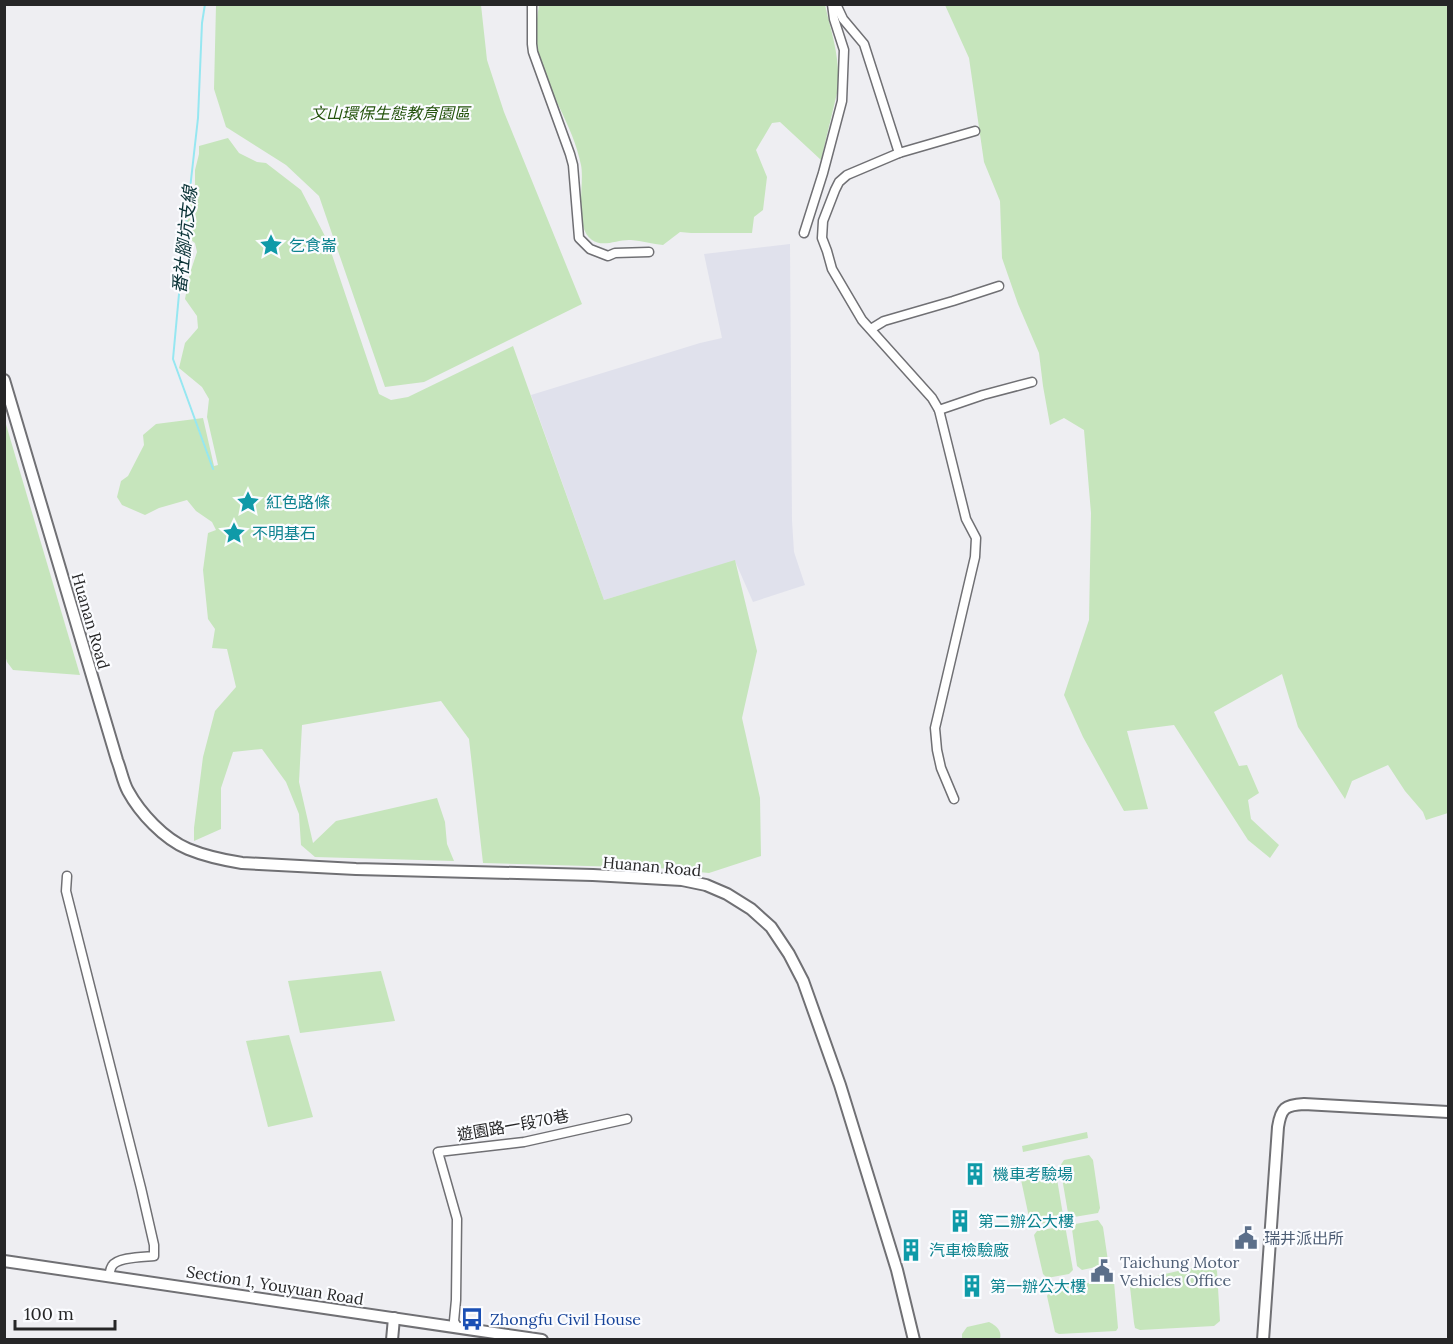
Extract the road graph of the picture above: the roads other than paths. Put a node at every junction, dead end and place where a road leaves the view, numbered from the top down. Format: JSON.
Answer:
{"nodes":[{"id":1,"x":532,"y":4,"type":"edge"},
{"id":2,"x":832,"y":4,"type":"edge"},
{"id":3,"x":836,"y":4,"type":"edge"},
{"id":4,"x":975,"y":130,"type":"dead end"},
{"id":5,"x":899,"y":153,"type":"junction"},
{"id":6,"x":804,"y":233,"type":"dead end"},
{"id":7,"x":650,"y":252,"type":"dead end"},
{"id":8,"x":999,"y":286,"type":"dead end"},
{"id":9,"x":871,"y":328,"type":"junction"},
{"id":10,"x":4,"y":380,"type":"edge"},
{"id":11,"x":1032,"y":382,"type":"dead end"},
{"id":12,"x":939,"y":410,"type":"junction"},
{"id":13,"x":954,"y":799,"type":"dead end"},
{"id":14,"x":67,"y":876,"type":"dead end"},
{"id":15,"x":1449,"y":1112,"type":"edge"},
{"id":16,"x":627,"y":1119,"type":"dead end"},
{"id":17,"x":4,"y":1261,"type":"edge"},
{"id":18,"x":109,"y":1276,"type":"junction"},
{"id":19,"x":394,"y":1318,"type":"junction"},
{"id":20,"x":457,"y":1327,"type":"junction"},
{"id":21,"x":392,"y":1340,"type":"edge"},
{"id":22,"x":542,"y":1340,"type":"edge"},
{"id":23,"x":914,"y":1340,"type":"edge"},
{"id":24,"x":1263,"y":1340,"type":"edge"}],
"edges":[{"from":1,"to":7,"type":"street"},
{"from":2,"to":6,"type":"street"},
{"from":3,"to":5,"type":"street"},
{"from":4,"to":5,"type":"street"},
{"from":5,"to":9,"type":"street"},
{"from":8,"to":9,"type":"street"},
{"from":9,"to":12,"type":"street"},
{"from":10,"to":23,"type":"street","name":"Huanan Road"},
{"from":11,"to":12,"type":"street"},
{"from":12,"to":13,"type":"street"},
{"from":14,"to":18,"type":"street"},
{"from":15,"to":24,"type":"street"},
{"from":16,"to":20,"type":"street","name":"遊園路一段70巷"},
{"from":17,"to":18,"type":"street","name":"Section 1, Youyuan Road"},
{"from":18,"to":19,"type":"street","name":"Section 1, Youyuan Road"},
{"from":19,"to":20,"type":"street","name":"Section 1, Youyuan Road"},
{"from":19,"to":21,"type":"street"},
{"from":20,"to":22,"type":"street","name":"Section 1, Youyuan Road"}]}
